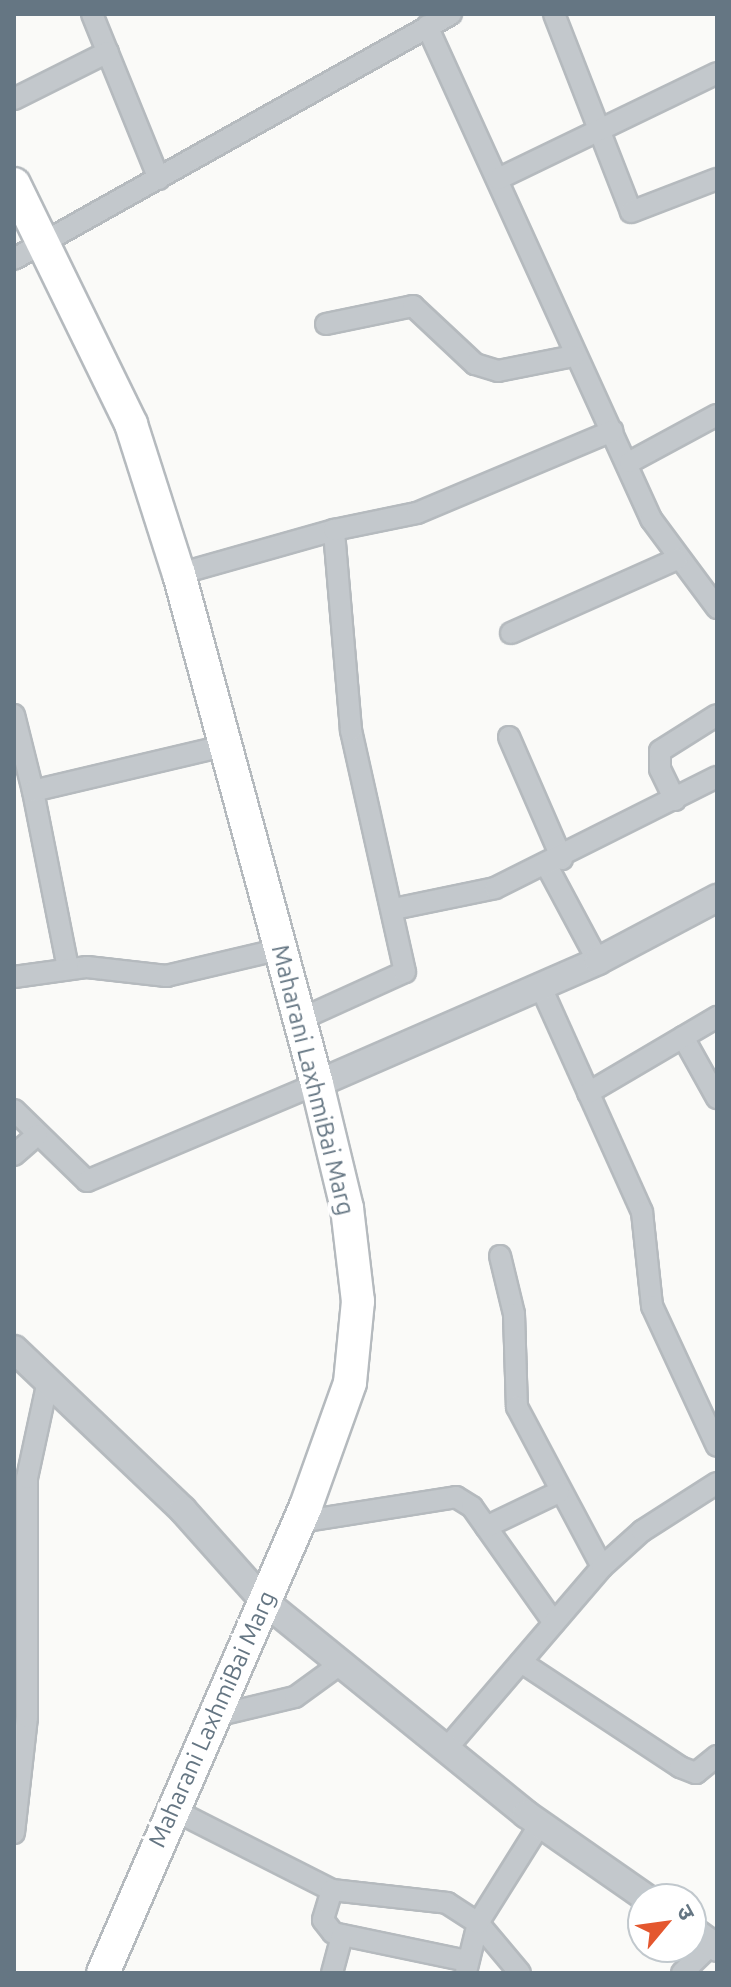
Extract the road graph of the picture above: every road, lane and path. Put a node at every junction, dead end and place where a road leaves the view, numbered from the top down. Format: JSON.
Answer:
{"nodes":[{"id":1,"x":92,"y":14,"type":"edge"},
{"id":2,"x":554,"y":14,"type":"edge"},
{"id":3,"x":440,"y":18,"type":"edge"},
{"id":4,"x":108,"y":52,"type":"junction"},
{"id":5,"x":717,"y":73,"type":"edge"},
{"id":6,"x":14,"y":99,"type":"edge"},
{"id":7,"x":603,"y":130,"type":"junction"},
{"id":8,"x":159,"y":179,"type":"junction"},
{"id":9,"x":498,"y":179,"type":"junction"},
{"id":10,"x":717,"y":179,"type":"edge"},
{"id":11,"x":14,"y":184,"type":"edge"},
{"id":12,"x":47,"y":242,"type":"junction"},
{"id":13,"x":14,"y":259,"type":"edge"},
{"id":14,"x":326,"y":324,"type":"dead end"},
{"id":15,"x":574,"y":356,"type":"junction"},
{"id":16,"x":717,"y":415,"type":"edge"},
{"id":17,"x":612,"y":431,"type":"junction"},
{"id":18,"x":630,"y":462,"type":"junction"},
{"id":19,"x":334,"y":530,"type":"junction"},
{"id":20,"x":677,"y":559,"type":"junction"},
{"id":21,"x":179,"y":574,"type":"junction"},
{"id":22,"x":717,"y":608,"type":"edge"},
{"id":23,"x":511,"y":633,"type":"dead end"},
{"id":24,"x":14,"y":715,"type":"edge"},
{"id":25,"x":717,"y":715,"type":"edge"},
{"id":26,"x":509,"y":737,"type":"dead end"},
{"id":27,"x":228,"y":745,"type":"junction"},
{"id":28,"x":717,"y":777,"type":"edge"},
{"id":29,"x":33,"y":791,"type":"junction"},
{"id":30,"x":675,"y":800,"type":"junction"},
{"id":31,"x":554,"y":862,"type":"junction"},
{"id":32,"x":717,"y":898,"type":"edge"},
{"id":33,"x":394,"y":909,"type":"junction"},
{"id":34,"x":281,"y":949,"type":"junction"},
{"id":35,"x":598,"y":961,"type":"junction"},
{"id":36,"x":68,"y":968,"type":"junction"},
{"id":37,"x":14,"y":977,"type":"edge"},
{"id":38,"x":540,"y":985,"type":"junction"},
{"id":39,"x":717,"y":1017,"type":"edge"},
{"id":40,"x":299,"y":1020,"type":"junction"},
{"id":41,"x":683,"y":1037,"type":"junction"},
{"id":42,"x":317,"y":1084,"type":"junction"},
{"id":43,"x":588,"y":1093,"type":"junction"},
{"id":44,"x":717,"y":1098,"type":"edge"},
{"id":45,"x":14,"y":1110,"type":"edge"},
{"id":46,"x":37,"y":1135,"type":"junction"},
{"id":47,"x":14,"y":1155,"type":"edge"},
{"id":48,"x":500,"y":1256,"type":"dead end"},
{"id":49,"x":14,"y":1349,"type":"edge"},
{"id":50,"x":48,"y":1381,"type":"junction"},
{"id":51,"x":717,"y":1446,"type":"edge"},
{"id":52,"x":717,"y":1483,"type":"edge"},
{"id":53,"x":559,"y":1492,"type":"junction"},
{"id":54,"x":299,"y":1522,"type":"junction"},
{"id":55,"x":486,"y":1527,"type":"junction"},
{"id":56,"x":602,"y":1567,"type":"junction"},
{"id":57,"x":264,"y":1601,"type":"junction"},
{"id":58,"x":554,"y":1623,"type":"junction"},
{"id":59,"x":521,"y":1662,"type":"junction"},
{"id":60,"x":339,"y":1665,"type":"junction"},
{"id":61,"x":21,"y":1716,"type":"edge"},
{"id":62,"x":211,"y":1717,"type":"junction"},
{"id":63,"x":447,"y":1748,"type":"junction"},
{"id":64,"x":717,"y":1756,"type":"edge"},
{"id":65,"x":172,"y":1809,"type":"junction"},
{"id":66,"x":540,"y":1824,"type":"junction"},
{"id":67,"x":14,"y":1833,"type":"edge"},
{"id":68,"x":627,"y":1884,"type":"edge"},
{"id":69,"x":332,"y":1890,"type":"junction"},
{"id":70,"x":478,"y":1923,"type":"junction"},
{"id":71,"x":342,"y":1935,"type":"junction"},
{"id":72,"x":421,"y":1964,"type":"edge"},
{"id":73,"x":466,"y":1967,"type":"edge"},
{"id":74,"x":103,"y":1973,"type":"edge"},
{"id":75,"x":332,"y":1973,"type":"edge"},
{"id":76,"x":520,"y":1973,"type":"edge"}],
"edges":[{"from":1,"to":4,"type":"street"},
{"from":2,"to":7,"type":"street"},
{"from":3,"to":8,"type":"street"},
{"from":3,"to":9,"type":"street"},
{"from":4,"to":6,"type":"street"},
{"from":4,"to":8,"type":"street"},
{"from":5,"to":7,"type":"street"},
{"from":7,"to":9,"type":"street"},
{"from":7,"to":10,"type":"street"},
{"from":8,"to":12,"type":"street"},
{"from":9,"to":15,"type":"street"},
{"from":11,"to":12,"type":"main road","name":"Maharani LaxhmiBai Marg"},
{"from":12,"to":13,"type":"street"},
{"from":12,"to":21,"type":"main road","name":"Maharani LaxhmiBai Marg"},
{"from":14,"to":15,"type":"street"},
{"from":15,"to":17,"type":"street"},
{"from":16,"to":18,"type":"street"},
{"from":17,"to":18,"type":"street"},
{"from":17,"to":19,"type":"street"},
{"from":18,"to":20,"type":"street"},
{"from":19,"to":21,"type":"street"},
{"from":19,"to":33,"type":"street"},
{"from":20,"to":22,"type":"street"},
{"from":20,"to":23,"type":"street"},
{"from":21,"to":27,"type":"main road","name":"Maharani LaxhmiBai Marg"},
{"from":24,"to":29,"type":"street"},
{"from":25,"to":30,"type":"street"},
{"from":26,"to":31,"type":"street"},
{"from":27,"to":29,"type":"street"},
{"from":27,"to":34,"type":"main road","name":"Maharani LaxhmiBai Marg"},
{"from":28,"to":30,"type":"street"},
{"from":29,"to":36,"type":"street"},
{"from":30,"to":31,"type":"street"},
{"from":31,"to":33,"type":"street"},
{"from":31,"to":35,"type":"street"},
{"from":32,"to":35,"type":"street"},
{"from":33,"to":40,"type":"street"},
{"from":34,"to":36,"type":"street"},
{"from":34,"to":40,"type":"main road","name":"Maharani LaxhmiBai Marg"},
{"from":35,"to":38,"type":"street"},
{"from":36,"to":37,"type":"street"},
{"from":38,"to":42,"type":"street"},
{"from":38,"to":43,"type":"street"},
{"from":39,"to":41,"type":"street"},
{"from":40,"to":42,"type":"main road","name":"Maharani LaxhmiBai Marg"},
{"from":41,"to":43,"type":"street"},
{"from":41,"to":44,"type":"street"},
{"from":42,"to":46,"type":"street"},
{"from":42,"to":54,"type":"main road","name":"Maharani LaxhmiBai Marg"},
{"from":43,"to":51,"type":"street"},
{"from":45,"to":46,"type":"street"},
{"from":46,"to":47,"type":"street"},
{"from":48,"to":53,"type":"street"},
{"from":49,"to":50,"type":"street"},
{"from":50,"to":57,"type":"street"},
{"from":50,"to":61,"type":"street"},
{"from":52,"to":56,"type":"street"},
{"from":53,"to":55,"type":"street"},
{"from":53,"to":56,"type":"street"},
{"from":54,"to":55,"type":"street"},
{"from":54,"to":57,"type":"main road","name":"Maharani LaxhmiBai Marg"},
{"from":55,"to":58,"type":"street"},
{"from":56,"to":58,"type":"street"},
{"from":57,"to":60,"type":"street"},
{"from":57,"to":62,"type":"main road","name":"Maharani LaxhmiBai Marg"},
{"from":58,"to":59,"type":"street"},
{"from":59,"to":63,"type":"street"},
{"from":59,"to":64,"type":"street"},
{"from":60,"to":62,"type":"street"},
{"from":60,"to":63,"type":"street"},
{"from":61,"to":67,"type":"street"},
{"from":62,"to":65,"type":"main road","name":"Maharani LaxhmiBai Marg"},
{"from":63,"to":66,"type":"street"},
{"from":65,"to":69,"type":"street"},
{"from":65,"to":74,"type":"main road","name":"Maharani LaxhmiBai Marg"},
{"from":66,"to":68,"type":"street"},
{"from":66,"to":70,"type":"street"},
{"from":69,"to":70,"type":"street"},
{"from":69,"to":71,"type":"street"},
{"from":70,"to":73,"type":"street"},
{"from":70,"to":76,"type":"street"},
{"from":71,"to":72,"type":"street"},
{"from":71,"to":75,"type":"street"},
{"from":72,"to":73,"type":"street"}]}
